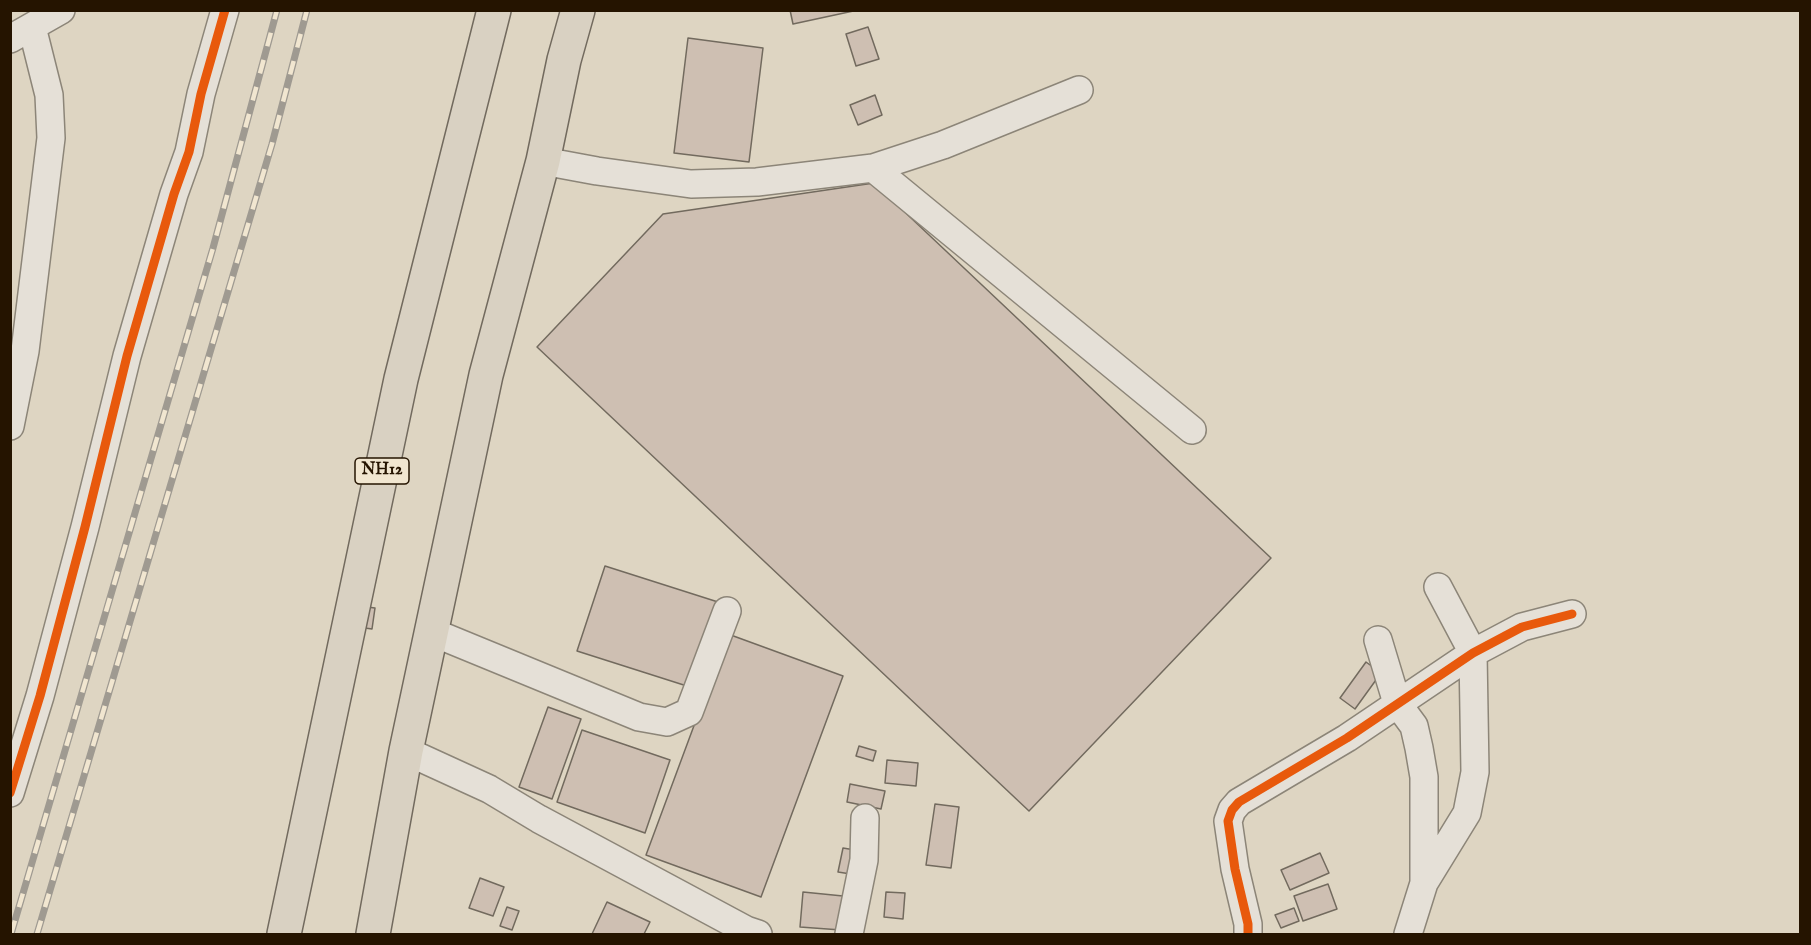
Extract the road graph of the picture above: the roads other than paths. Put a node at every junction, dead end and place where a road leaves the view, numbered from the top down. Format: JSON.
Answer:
{"nodes":[{"id":1,"x":61,"y":10,"type":"edge"},
{"id":2,"x":225,"y":10,"type":"edge"},
{"id":3,"x":494,"y":10,"type":"edge"},
{"id":4,"x":578,"y":10,"type":"edge"},
{"id":5,"x":21,"y":33,"type":"edge"},
{"id":6,"x":1079,"y":90,"type":"dead end"},
{"id":7,"x":543,"y":161,"type":"junction"},
{"id":8,"x":873,"y":168,"type":"junction"},
{"id":9,"x":10,"y":426,"type":"edge"},
{"id":10,"x":1192,"y":430,"type":"dead end"},
{"id":11,"x":1438,"y":587,"type":"dead end"},
{"id":12,"x":727,"y":611,"type":"dead end"},
{"id":13,"x":1572,"y":614,"type":"dead end"},
{"id":14,"x":432,"y":632,"type":"junction"},
{"id":15,"x":1378,"y":640,"type":"dead end"},
{"id":16,"x":1473,"y":653,"type":"junction"},
{"id":17,"x":1397,"y":703,"type":"junction"},
{"id":18,"x":406,"y":751,"type":"junction"},
{"id":19,"x":10,"y":793,"type":"edge"},
{"id":20,"x":865,"y":818,"type":"dead end"},
{"id":21,"x":1424,"y":883,"type":"junction"},
{"id":22,"x":284,"y":934,"type":"edge"},
{"id":23,"x":373,"y":934,"type":"edge"},
{"id":24,"x":758,"y":934,"type":"edge"},
{"id":25,"x":849,"y":934,"type":"edge"},
{"id":26,"x":1248,"y":934,"type":"edge"},
{"id":27,"x":1408,"y":934,"type":"edge"}],
"edges":[{"from":1,"to":5,"type":"street"},
{"from":2,"to":19,"type":"street"},
{"from":3,"to":22,"type":"highway","number":"NH12"},
{"from":4,"to":7,"type":"highway"},
{"from":5,"to":9,"type":"street"},
{"from":6,"to":8,"type":"street"},
{"from":7,"to":8,"type":"street"},
{"from":7,"to":14,"type":"highway"},
{"from":8,"to":10,"type":"street"},
{"from":11,"to":16,"type":"street"},
{"from":12,"to":14,"type":"street"},
{"from":13,"to":16,"type":"street"},
{"from":14,"to":18,"type":"highway"},
{"from":15,"to":17,"type":"street"},
{"from":16,"to":17,"type":"street"},
{"from":16,"to":21,"type":"street"},
{"from":17,"to":21,"type":"street"},
{"from":17,"to":26,"type":"street"},
{"from":18,"to":23,"type":"highway"},
{"from":18,"to":24,"type":"street"},
{"from":20,"to":25,"type":"street"},
{"from":21,"to":27,"type":"street"}]}
